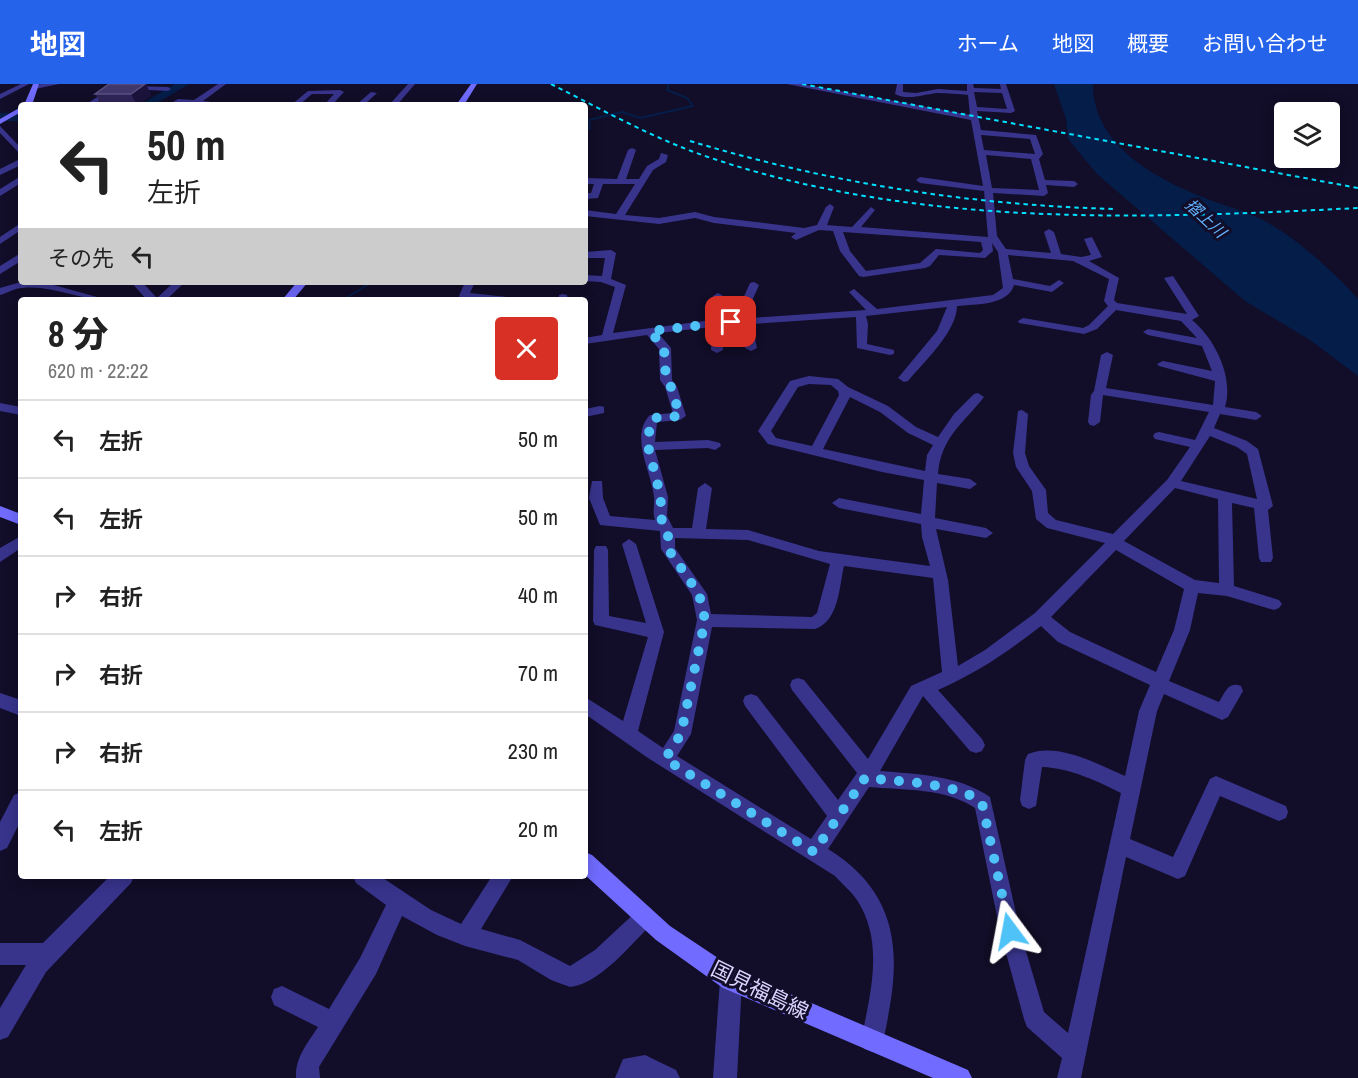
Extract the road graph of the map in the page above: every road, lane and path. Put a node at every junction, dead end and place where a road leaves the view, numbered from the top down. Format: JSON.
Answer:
{"nodes":[{"id":1,"x":26,"y":84,"type":"edge"},
{"id":2,"x":56,"y":84,"type":"edge"},
{"id":3,"x":223,"y":84,"type":"edge"},
{"id":4,"x":412,"y":84,"type":"edge"},
{"id":5,"x":474,"y":84,"type":"edge"},
{"id":6,"x":790,"y":84,"type":"edge"},
{"id":7,"x":900,"y":84,"type":"edge"},
{"id":8,"x":36,"y":85,"type":"edge"},
{"id":9,"x":118,"y":86,"type":"edge"},
{"id":10,"x":1004,"y":88,"type":"edge"},
{"id":11,"x":168,"y":89,"type":"dead end"},
{"id":12,"x":970,"y":89,"type":"edge"},
{"id":13,"x":14,"y":90,"type":"junction"},
{"id":14,"x":0,"y":91,"type":"edge"},
{"id":15,"x":372,"y":93,"type":"dead end"},
{"id":16,"x":0,"y":98,"type":"edge"},
{"id":17,"x":28,"y":102,"type":"edge"},
{"id":18,"x":94,"y":102,"type":"edge"},
{"id":19,"x":176,"y":102,"type":"edge"},
{"id":20,"x":196,"y":102,"type":"joint"},
{"id":21,"x":299,"y":102,"type":"edge"},
{"id":22,"x":331,"y":102,"type":"edge"},
{"id":23,"x":363,"y":102,"type":"edge"},
{"id":24,"x":396,"y":102,"type":"edge"},
{"id":25,"x":462,"y":102,"type":"edge"},
{"id":26,"x":973,"y":114,"type":"junction"},
{"id":27,"x":0,"y":128,"type":"edge"},
{"id":28,"x":976,"y":132,"type":"junction"},
{"id":29,"x":18,"y":149,"type":"edge"},
{"id":30,"x":632,"y":150,"type":"dead end"},
{"id":31,"x":980,"y":152,"type":"junction"},
{"id":32,"x":664,"y":155,"type":"dead end"},
{"id":33,"x":1037,"y":156,"type":"junction"},
{"id":34,"x":0,"y":162,"type":"edge"},
{"id":35,"x":18,"y":162,"type":"edge"},
{"id":36,"x":18,"y":163,"type":"edge"},
{"id":37,"x":0,"y":172,"type":"edge"},
{"id":38,"x":604,"y":179,"type":"junction"},
{"id":39,"x":920,"y":180,"type":"dead end"},
{"id":40,"x":18,"y":181,"type":"edge"},
{"id":41,"x":588,"y":181,"type":"edge"},
{"id":42,"x":621,"y":182,"type":"junction"},
{"id":43,"x":1041,"y":182,"type":"junction"},
{"id":44,"x":640,"y":183,"type":"junction"},
{"id":45,"x":1074,"y":184,"type":"dead end"},
{"id":46,"x":988,"y":189,"type":"junction"},
{"id":47,"x":0,"y":193,"type":"edge"},
{"id":48,"x":588,"y":195,"type":"edge"},
{"id":49,"x":830,"y":207,"type":"dead end"},
{"id":50,"x":871,"y":210,"type":"dead end"},
{"id":51,"x":588,"y":213,"type":"edge"},
{"id":52,"x":619,"y":217,"type":"junction"},
{"id":53,"x":821,"y":227,"type":"junction"},
{"id":54,"x":18,"y":228,"type":"edge"},
{"id":55,"x":837,"y":229,"type":"junction"},
{"id":56,"x":806,"y":231,"type":"junction"},
{"id":57,"x":854,"y":231,"type":"junction"},
{"id":58,"x":0,"y":232,"type":"edge"},
{"id":59,"x":1049,"y":232,"type":"dead end"},
{"id":60,"x":11,"y":233,"type":"junction"},
{"id":61,"x":796,"y":237,"type":"dead end"},
{"id":62,"x":1089,"y":239,"type":"dead end"},
{"id":63,"x":989,"y":240,"type":"junction"},
{"id":64,"x":0,"y":241,"type":"edge"},
{"id":65,"x":1003,"y":252,"type":"junction"},
{"id":66,"x":588,"y":255,"type":"edge"},
{"id":67,"x":1057,"y":256,"type":"junction"},
{"id":68,"x":18,"y":258,"type":"edge"},
{"id":69,"x":1081,"y":260,"type":"junction"},
{"id":70,"x":0,"y":271,"type":"edge"},
{"id":71,"x":588,"y":278,"type":"edge"},
{"id":72,"x":1169,"y":278,"type":"dead end"},
{"id":73,"x":18,"y":279,"type":"edge"},
{"id":74,"x":606,"y":279,"type":"junction"},
{"id":75,"x":1008,"y":281,"type":"junction"},
{"id":76,"x":1059,"y":283,"type":"dead end"},
{"id":77,"x":42,"y":285,"type":"edge"},
{"id":78,"x":42,"y":285,"type":"edge"},
{"id":79,"x":139,"y":285,"type":"edge"},
{"id":80,"x":176,"y":285,"type":"edge"},
{"id":81,"x":300,"y":285,"type":"edge"},
{"id":82,"x":469,"y":285,"type":"edge"},
{"id":83,"x":754,"y":285,"type":"dead end"},
{"id":84,"x":4,"y":289,"type":"edge"},
{"id":85,"x":854,"y":292,"type":"dead end"},
{"id":86,"x":718,"y":296,"type":"dead end"},
{"id":87,"x":87,"y":297,"type":"edge"},
{"id":88,"x":150,"y":297,"type":"edge"},
{"id":89,"x":162,"y":297,"type":"edge"},
{"id":90,"x":290,"y":297,"type":"edge"},
{"id":91,"x":475,"y":297,"type":"edge"},
{"id":92,"x":952,"y":304,"type":"junction"},
{"id":93,"x":1114,"y":306,"type":"junction"},
{"id":94,"x":875,"y":313,"type":"junction"},
{"id":95,"x":860,"y":314,"type":"junction"},
{"id":96,"x":1184,"y":318,"type":"junction"},
{"id":97,"x":745,"y":321,"type":"junction"},
{"id":98,"x":1023,"y":321,"type":"dead end"},
{"id":99,"x":718,"y":323,"type":"junction"},
{"id":100,"x":650,"y":331,"type":"junction"},
{"id":101,"x":1148,"y":332,"type":"dead end"},
{"id":102,"x":607,"y":338,"type":"junction"},
{"id":103,"x":588,"y":341,"type":"edge"},
{"id":104,"x":1206,"y":343,"type":"junction"},
{"id":105,"x":751,"y":348,"type":"dead end"},
{"id":106,"x":717,"y":350,"type":"dead end"},
{"id":107,"x":890,"y":352,"type":"dead end"},
{"id":108,"x":1107,"y":354,"type":"dead end"},
{"id":109,"x":1163,"y":364,"type":"dead end"},
{"id":110,"x":1218,"y":376,"type":"junction"},
{"id":111,"x":904,"y":378,"type":"dead end"},
{"id":112,"x":844,"y":390,"type":"junction"},
{"id":113,"x":1101,"y":391,"type":"junction"},
{"id":114,"x":978,"y":397,"type":"dead end"},
{"id":115,"x":0,"y":407,"type":"edge"},
{"id":116,"x":1217,"y":409,"type":"junction"},
{"id":117,"x":18,"y":410,"type":"edge"},
{"id":118,"x":600,"y":410,"type":"dead end"},
{"id":119,"x":588,"y":412,"type":"edge"},
{"id":120,"x":1022,"y":414,"type":"dead end"},
{"id":121,"x":1256,"y":416,"type":"dead end"},
{"id":122,"x":1094,"y":422,"type":"dead end"},
{"id":123,"x":1208,"y":430,"type":"junction"},
{"id":124,"x":1159,"y":436,"type":"dead end"},
{"id":125,"x":940,"y":443,"type":"junction"},
{"id":126,"x":1199,"y":445,"type":"junction"},
{"id":127,"x":648,"y":446,"type":"junction"},
{"id":128,"x":715,"y":446,"type":"dead end"},
{"id":129,"x":816,"y":451,"type":"junction"},
{"id":130,"x":932,"y":477,"type":"junction"},
{"id":131,"x":1172,"y":483,"type":"junction"},
{"id":132,"x":597,"y":484,"type":"dead end"},
{"id":133,"x":970,"y":484,"type":"dead end"},
{"id":134,"x":705,"y":488,"type":"dead end"},
{"id":135,"x":1225,"y":496,"type":"junction"},
{"id":136,"x":839,"y":503,"type":"dead end"},
{"id":137,"x":1261,"y":505,"type":"junction"},
{"id":138,"x":0,"y":511,"type":"edge"},
{"id":139,"x":18,"y":519,"type":"edge"},
{"id":140,"x":928,"y":521,"type":"junction"},
{"id":141,"x":666,"y":530,"type":"junction"},
{"id":142,"x":698,"y":533,"type":"junction"},
{"id":143,"x":986,"y":533,"type":"dead end"},
{"id":144,"x":1115,"y":541,"type":"junction"},
{"id":145,"x":18,"y":544,"type":"edge"},
{"id":146,"x":629,"y":544,"type":"dead end"},
{"id":147,"x":601,"y":550,"type":"dead end"},
{"id":148,"x":0,"y":556,"type":"edge"},
{"id":149,"x":1266,"y":558,"type":"dead end"},
{"id":150,"x":838,"y":560,"type":"junction"},
{"id":151,"x":939,"y":573,"type":"junction"},
{"id":152,"x":1192,"y":586,"type":"junction"},
{"id":153,"x":1227,"y":590,"type":"junction"},
{"id":154,"x":1274,"y":604,"type":"dead end"},
{"id":155,"x":1041,"y":617,"type":"junction"},
{"id":156,"x":705,"y":620,"type":"junction"},
{"id":157,"x":656,"y":632,"type":"junction"},
{"id":158,"x":951,"y":676,"type":"junction"},
{"id":159,"x":1159,"y":683,"type":"junction"},
{"id":160,"x":798,"y":685,"type":"dead end"},
{"id":161,"x":926,"y":687,"type":"junction"},
{"id":162,"x":1234,"y":691,"type":"dead end"},
{"id":163,"x":0,"y":700,"type":"edge"},
{"id":164,"x":751,"y":701,"type":"dead end"},
{"id":165,"x":18,"y":707,"type":"edge"},
{"id":166,"x":588,"y":707,"type":"edge"},
{"id":167,"x":628,"y":735,"type":"junction"},
{"id":168,"x":976,"y":745,"type":"dead end"},
{"id":169,"x":665,"y":759,"type":"junction"},
{"id":170,"x":866,"y":775,"type":"junction"},
{"id":171,"x":1130,"y":788,"type":"junction"},
{"id":172,"x":1029,"y":800,"type":"dead end"},
{"id":173,"x":18,"y":807,"type":"edge"},
{"id":174,"x":1279,"y":812,"type":"dead end"},
{"id":175,"x":839,"y":816,"type":"junction"},
{"id":176,"x":0,"y":841,"type":"edge"},
{"id":177,"x":1119,"y":844,"type":"junction"},
{"id":178,"x":814,"y":852,"type":"junction"},
{"id":179,"x":588,"y":865,"type":"edge"},
{"id":180,"x":121,"y":879,"type":"edge"},
{"id":181,"x":368,"y":879,"type":"edge"},
{"id":182,"x":501,"y":879,"type":"edge"},
{"id":183,"x":399,"y":900,"type":"junction"},
{"id":184,"x":645,"y":917,"type":"junction"},
{"id":185,"x":465,"y":936,"type":"junction"},
{"id":186,"x":0,"y":954,"type":"edge"},
{"id":187,"x":48,"y":954,"type":"junction"},
{"id":188,"x":731,"y":980,"type":"junction"},
{"id":189,"x":282,"y":997,"type":"dead end"},
{"id":190,"x":333,"y":1023,"type":"junction"},
{"id":191,"x":0,"y":1029,"type":"edge"},
{"id":192,"x":872,"y":1041,"type":"junction"},
{"id":193,"x":1074,"y":1053,"type":"junction"},
{"id":194,"x":308,"y":1078,"type":"edge"},
{"id":195,"x":627,"y":1078,"type":"edge"},
{"id":196,"x":668,"y":1078,"type":"edge"},
{"id":197,"x":725,"y":1078,"type":"edge"},
{"id":198,"x":960,"y":1078,"type":"edge"},
{"id":199,"x":1070,"y":1078,"type":"edge"}],
"edges":[{"from":1,"to":13,"type":"street"},
{"from":2,"to":8,"type":"street"},
{"from":3,"to":20,"type":"street"},
{"from":4,"to":24,"type":"street"},
{"from":5,"to":25,"type":"main road"},
{"from":6,"to":26,"type":"street"},
{"from":7,"to":12,"type":"street"},
{"from":8,"to":17,"type":"main road"},
{"from":9,"to":11,"type":"street"},
{"from":9,"to":18,"type":"street"},
{"from":10,"to":12,"type":"street"},
{"from":10,"to":26,"type":"street"},
{"from":12,"to":26,"type":"street"},
{"from":13,"to":14,"type":"street"},
{"from":13,"to":16,"type":"street"},
{"from":15,"to":23,"type":"street"},
{"from":19,"to":20,"type":"street"},
{"from":21,"to":22,"type":"street"},
{"from":26,"to":28,"type":"street"},
{"from":27,"to":29,"type":"street"},
{"from":28,"to":31,"type":"street"},
{"from":28,"to":33,"type":"street"},
{"from":30,"to":42,"type":"street"},
{"from":31,"to":33,"type":"street"},
{"from":31,"to":46,"type":"street"},
{"from":32,"to":44,"type":"street"},
{"from":33,"to":43,"type":"street"},
{"from":34,"to":35,"type":"street"},
{"from":36,"to":37,"type":"street"},
{"from":38,"to":41,"type":"street"},
{"from":38,"to":42,"type":"street"},
{"from":38,"to":48,"type":"street"},
{"from":39,"to":46,"type":"street"},
{"from":40,"to":47,"type":"street"},
{"from":42,"to":44,"type":"street"},
{"from":43,"to":45,"type":"street"},
{"from":43,"to":46,"type":"street"},
{"from":44,"to":52,"type":"street"},
{"from":46,"to":63,"type":"street"},
{"from":49,"to":53,"type":"street"},
{"from":50,"to":57,"type":"street"},
{"from":51,"to":52,"type":"street"},
{"from":52,"to":56,"type":"street"},
{"from":53,"to":55,"type":"street"},
{"from":53,"to":56,"type":"street"},
{"from":54,"to":60,"type":"street"},
{"from":55,"to":57,"type":"street"},
{"from":55,"to":63,"type":"street"},
{"from":56,"to":61,"type":"street"},
{"from":57,"to":63,"type":"street"},
{"from":58,"to":60,"type":"street"},
{"from":59,"to":67,"type":"street"},
{"from":60,"to":64,"type":"street"},
{"from":62,"to":69,"type":"street"},
{"from":63,"to":65,"type":"street"},
{"from":65,"to":67,"type":"street"},
{"from":65,"to":75,"type":"street"},
{"from":66,"to":74,"type":"street"},
{"from":67,"to":69,"type":"street"},
{"from":68,"to":70,"type":"street"},
{"from":69,"to":93,"type":"street"},
{"from":71,"to":74,"type":"street"},
{"from":72,"to":96,"type":"street"},
{"from":73,"to":84,"type":"street"},
{"from":74,"to":102,"type":"street"},
{"from":75,"to":76,"type":"street"},
{"from":75,"to":92,"type":"street"},
{"from":77,"to":84,"type":"street"},
{"from":78,"to":87,"type":"street"},
{"from":79,"to":88,"type":"street"},
{"from":80,"to":89,"type":"street"},
{"from":81,"to":90,"type":"main road"},
{"from":82,"to":91,"type":"street"},
{"from":83,"to":97,"type":"street"},
{"from":85,"to":94,"type":"street"},
{"from":86,"to":99,"type":"street"},
{"from":92,"to":94,"type":"street"},
{"from":92,"to":111,"type":"street"},
{"from":93,"to":96,"type":"street"},
{"from":93,"to":98,"type":"street"},
{"from":94,"to":95,"type":"street"},
{"from":95,"to":97,"type":"street"},
{"from":95,"to":107,"type":"street"},
{"from":96,"to":104,"type":"street"},
{"from":97,"to":99,"type":"street"},
{"from":97,"to":105,"type":"street"},
{"from":99,"to":100,"type":"street"},
{"from":99,"to":106,"type":"street"},
{"from":100,"to":102,"type":"street"},
{"from":100,"to":127,"type":"street"},
{"from":101,"to":104,"type":"street"},
{"from":102,"to":103,"type":"street"},
{"from":104,"to":110,"type":"street"},
{"from":108,"to":113,"type":"street"},
{"from":109,"to":110,"type":"street"},
{"from":110,"to":116,"type":"street"},
{"from":112,"to":125,"type":"street"},
{"from":112,"to":129,"type":"street"},
{"from":112,"to":129,"type":"street"},
{"from":113,"to":116,"type":"street"},
{"from":113,"to":122,"type":"street"},
{"from":114,"to":125,"type":"street"},
{"from":115,"to":117,"type":"street"},
{"from":116,"to":121,"type":"street"},
{"from":116,"to":123,"type":"street"},
{"from":118,"to":119,"type":"street"},
{"from":120,"to":144,"type":"street"},
{"from":123,"to":126,"type":"street"},
{"from":123,"to":137,"type":"street"},
{"from":124,"to":126,"type":"street"},
{"from":125,"to":130,"type":"street"},
{"from":126,"to":131,"type":"street"},
{"from":127,"to":128,"type":"street"},
{"from":127,"to":141,"type":"street"},
{"from":129,"to":130,"type":"street"},
{"from":130,"to":133,"type":"street"},
{"from":130,"to":140,"type":"street"},
{"from":131,"to":135,"type":"street"},
{"from":131,"to":144,"type":"street"},
{"from":132,"to":141,"type":"street"},
{"from":134,"to":142,"type":"street"},
{"from":135,"to":137,"type":"street"},
{"from":135,"to":153,"type":"street"},
{"from":136,"to":140,"type":"street"},
{"from":137,"to":149,"type":"street"},
{"from":138,"to":139,"type":"main road"},
{"from":140,"to":143,"type":"street"},
{"from":140,"to":151,"type":"street"},
{"from":141,"to":142,"type":"street"},
{"from":141,"to":156,"type":"street"},
{"from":142,"to":150,"type":"street"},
{"from":144,"to":152,"type":"street"},
{"from":144,"to":155,"type":"street"},
{"from":145,"to":148,"type":"street"},
{"from":146,"to":157,"type":"street"},
{"from":147,"to":157,"type":"street"},
{"from":150,"to":151,"type":"street"},
{"from":150,"to":156,"type":"street"},
{"from":151,"to":158,"type":"street"},
{"from":152,"to":153,"type":"street"},
{"from":152,"to":159,"type":"street"},
{"from":153,"to":154,"type":"street"},
{"from":155,"to":158,"type":"street"},
{"from":155,"to":159,"type":"street"},
{"from":156,"to":169,"type":"street"},
{"from":157,"to":167,"type":"street"},
{"from":158,"to":161,"type":"street"},
{"from":159,"to":162,"type":"street"},
{"from":159,"to":171,"type":"street"},
{"from":160,"to":170,"type":"street"},
{"from":161,"to":168,"type":"street"},
{"from":161,"to":170,"type":"street"},
{"from":163,"to":165,"type":"street"},
{"from":164,"to":175,"type":"street"},
{"from":166,"to":167,"type":"street"},
{"from":167,"to":169,"type":"street"},
{"from":169,"to":178,"type":"street"},
{"from":170,"to":175,"type":"street"},
{"from":170,"to":193,"type":"street"},
{"from":171,"to":172,"type":"street"},
{"from":171,"to":177,"type":"street"},
{"from":173,"to":176,"type":"street"},
{"from":174,"to":177,"type":"street"},
{"from":175,"to":178,"type":"street"},
{"from":177,"to":193,"type":"street"},
{"from":178,"to":192,"type":"street"},
{"from":179,"to":184,"type":"main road","name":"国見福島線"},
{"from":180,"to":187,"type":"street"},
{"from":181,"to":183,"type":"street"},
{"from":182,"to":185,"type":"street"},
{"from":183,"to":185,"type":"street"},
{"from":183,"to":190,"type":"street"},
{"from":184,"to":185,"type":"street"},
{"from":184,"to":188,"type":"main road","name":"国見福島線"},
{"from":186,"to":187,"type":"street"},
{"from":187,"to":191,"type":"street"},
{"from":188,"to":192,"type":"main road","name":"国見福島線"},
{"from":188,"to":197,"type":"street"},
{"from":189,"to":190,"type":"street"},
{"from":190,"to":194,"type":"street"},
{"from":192,"to":198,"type":"main road","name":"国見福島線"},
{"from":193,"to":199,"type":"street"},
{"from":195,"to":196,"type":"street"}]}
